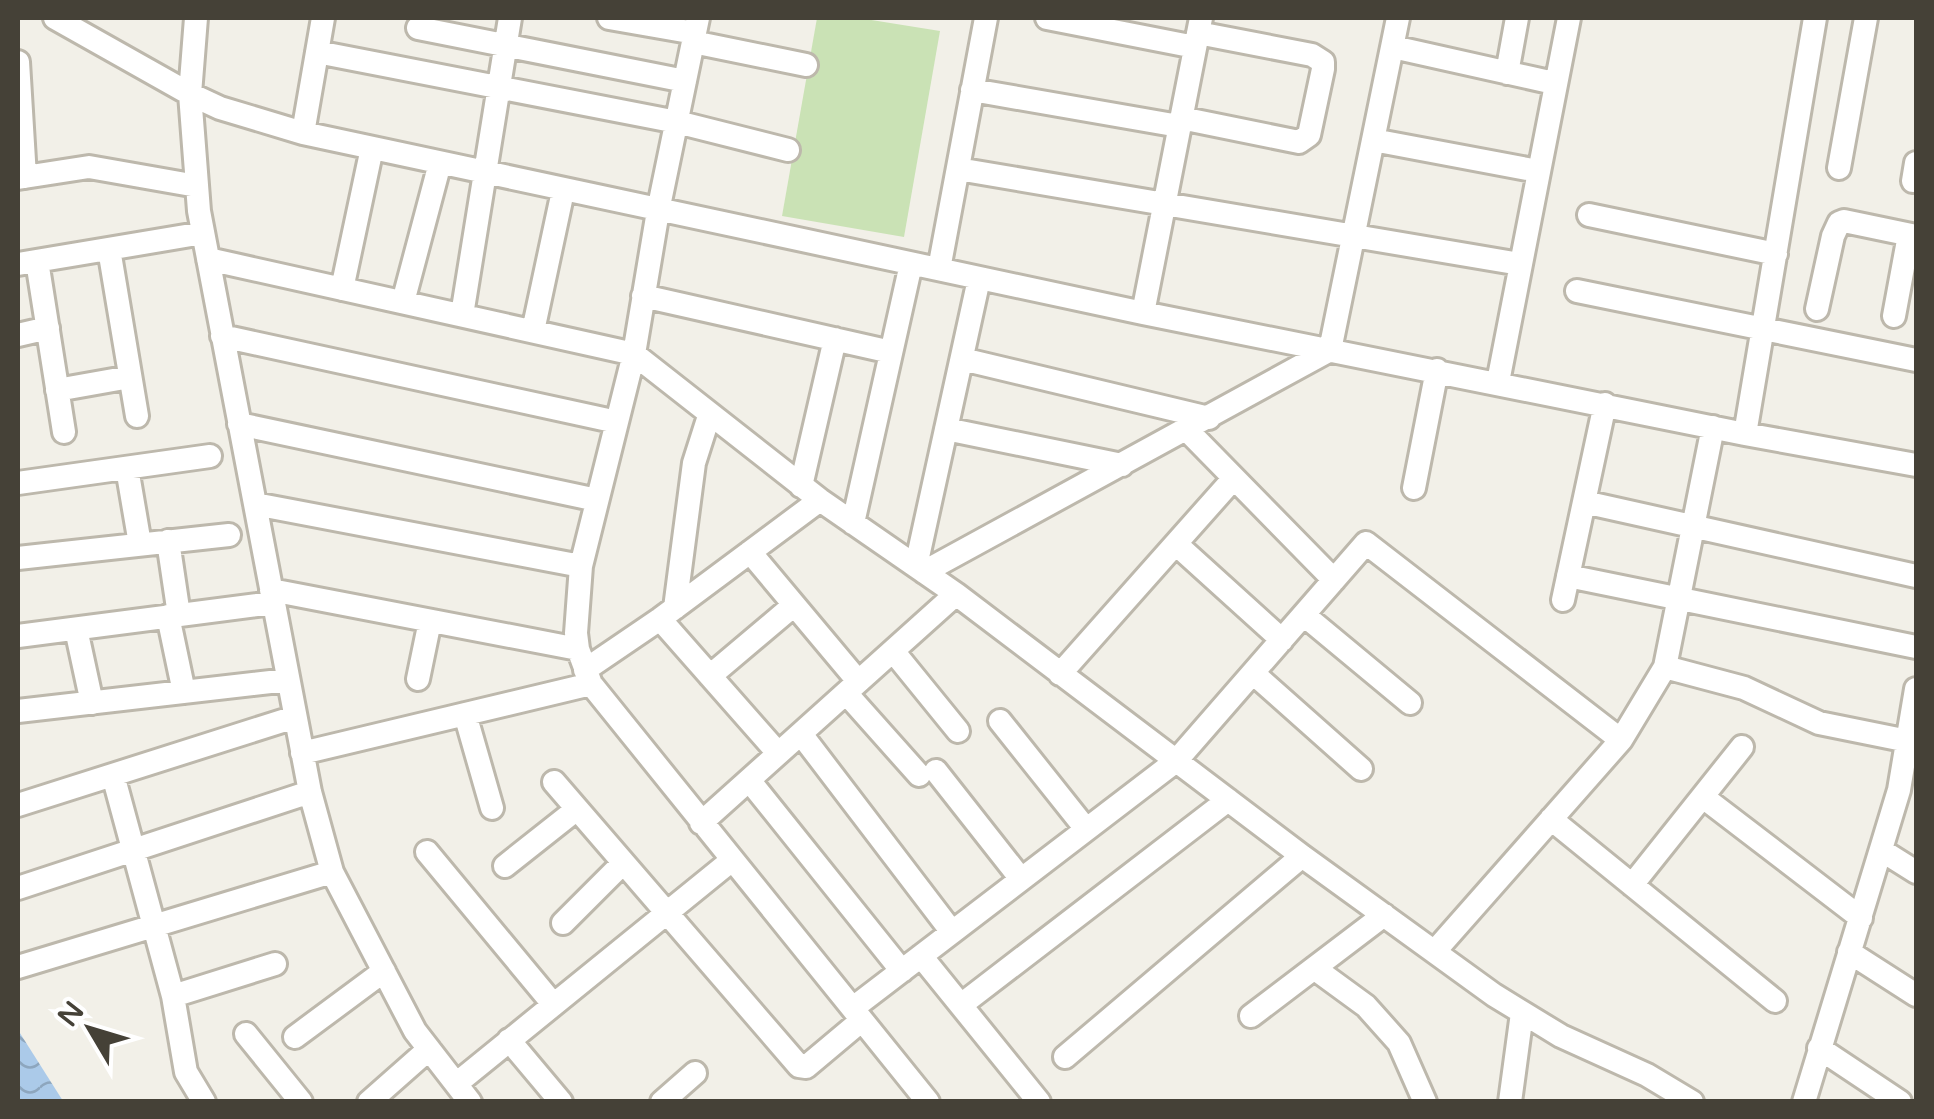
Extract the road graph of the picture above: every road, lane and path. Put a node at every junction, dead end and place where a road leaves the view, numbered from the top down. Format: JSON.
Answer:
{"nodes":[{"id":1,"x":55,"y":18,"type":"edge"},
{"id":2,"x":196,"y":18,"type":"edge"},
{"id":3,"x":324,"y":18,"type":"edge"},
{"id":4,"x":510,"y":18,"type":"edge"},
{"id":5,"x":610,"y":18,"type":"edge"},
{"id":6,"x":986,"y":18,"type":"edge"},
{"id":7,"x":1056,"y":18,"type":"edge"},
{"id":8,"x":1398,"y":18,"type":"edge"},
{"id":9,"x":1517,"y":18,"type":"edge"},
{"id":10,"x":1569,"y":18,"type":"edge"},
{"id":11,"x":1815,"y":18,"type":"edge"},
{"id":12,"x":1866,"y":18,"type":"edge"},
{"id":13,"x":418,"y":28,"type":"dead end"},
{"id":14,"x":695,"y":31,"type":"edge"},
{"id":15,"x":1198,"y":32,"type":"edge"},
{"id":16,"x":506,"y":45,"type":"junction"},
{"id":17,"x":1392,"y":48,"type":"junction"},
{"id":18,"x":318,"y":52,"type":"junction"},
{"id":19,"x":18,"y":62,"type":"edge"},
{"id":20,"x":806,"y":66,"type":"dead end"},
{"id":21,"x":1507,"y":73,"type":"junction"},
{"id":22,"x":685,"y":81,"type":"junction"},
{"id":23,"x":1554,"y":83,"type":"junction"},
{"id":24,"x":499,"y":87,"type":"junction"},
{"id":25,"x":972,"y":90,"type":"junction"},
{"id":26,"x":190,"y":94,"type":"junction"},
{"id":27,"x":676,"y":122,"type":"junction"},
{"id":28,"x":1180,"y":122,"type":"junction"},
{"id":29,"x":304,"y":132,"type":"junction"},
{"id":30,"x":1374,"y":140,"type":"junction"},
{"id":31,"x":372,"y":148,"type":"junction"},
{"id":32,"x":788,"y":150,"type":"dead end"},
{"id":33,"x":440,"y":164,"type":"junction"},
{"id":34,"x":1838,"y":168,"type":"dead end"},
{"id":35,"x":958,"y":170,"type":"junction"},
{"id":36,"x":1538,"y":170,"type":"junction"},
{"id":37,"x":485,"y":174,"type":"junction"},
{"id":38,"x":21,"y":178,"type":"edge"},
{"id":39,"x":197,"y":186,"type":"junction"},
{"id":40,"x":563,"y":190,"type":"junction"},
{"id":41,"x":1164,"y":204,"type":"junction"},
{"id":42,"x":658,"y":211,"type":"junction"},
{"id":43,"x":1589,"y":215,"type":"dead end"},
{"id":44,"x":203,"y":233,"type":"junction"},
{"id":45,"x":1913,"y":235,"type":"edge"},
{"id":46,"x":1354,"y":236,"type":"junction"},
{"id":47,"x":109,"y":249,"type":"junction"},
{"id":48,"x":1776,"y":254,"type":"junction"},
{"id":49,"x":208,"y":259,"type":"junction"},
{"id":50,"x":27,"y":263,"type":"edge"},
{"id":51,"x":911,"y":264,"type":"junction"},
{"id":52,"x":1520,"y":264,"type":"junction"},
{"id":53,"x":939,"y":270,"type":"junction"},
{"id":54,"x":980,"y":279,"type":"junction"},
{"id":55,"x":342,"y":289,"type":"junction"},
{"id":56,"x":1577,"y":291,"type":"dead end"},
{"id":57,"x":643,"y":296,"type":"junction"},
{"id":58,"x":403,"y":302,"type":"junction"},
{"id":59,"x":1816,"y":308,"type":"dead end"},
{"id":60,"x":1142,"y":313,"type":"junction"},
{"id":61,"x":462,"y":316,"type":"junction"},
{"id":62,"x":1894,"y":316,"type":"dead end"},
{"id":63,"x":48,"y":328,"type":"junction"},
{"id":64,"x":1764,"y":329,"type":"junction"},
{"id":65,"x":533,"y":332,"type":"junction"},
{"id":66,"x":18,"y":335,"type":"edge"},
{"id":67,"x":222,"y":336,"type":"junction"},
{"id":68,"x":835,"y":339,"type":"junction"},
{"id":69,"x":1330,"y":350,"type":"junction"},
{"id":70,"x":891,"y":352,"type":"junction"},
{"id":71,"x":634,"y":354,"type":"junction"},
{"id":72,"x":962,"y":359,"type":"junction"},
{"id":73,"x":1916,"y":360,"type":"edge"},
{"id":74,"x":1436,"y":370,"type":"junction"},
{"id":75,"x":130,"y":376,"type":"junction"},
{"id":76,"x":1498,"y":382,"type":"junction"},
{"id":77,"x":57,"y":390,"type":"junction"},
{"id":78,"x":1604,"y":404,"type":"junction"},
{"id":79,"x":137,"y":416,"type":"dead end"},
{"id":80,"x":709,"y":416,"type":"junction"},
{"id":81,"x":1209,"y":418,"type":"junction"},
{"id":82,"x":617,"y":422,"type":"junction"},
{"id":83,"x":239,"y":424,"type":"junction"},
{"id":84,"x":1713,"y":427,"type":"junction"},
{"id":85,"x":946,"y":429,"type":"junction"},
{"id":86,"x":1187,"y":430,"type":"junction"},
{"id":87,"x":64,"y":432,"type":"dead end"},
{"id":88,"x":1745,"y":434,"type":"junction"},
{"id":89,"x":210,"y":456,"type":"dead end"},
{"id":90,"x":1122,"y":464,"type":"junction"},
{"id":91,"x":1916,"y":465,"type":"edge"},
{"id":92,"x":127,"y":468,"type":"junction"},
{"id":93,"x":1234,"y":478,"type":"junction"},
{"id":94,"x":18,"y":484,"type":"edge"},
{"id":95,"x":1414,"y":488,"type":"dead end"},
{"id":96,"x":811,"y":493,"type":"junction"},
{"id":97,"x":597,"y":500,"type":"junction"},
{"id":98,"x":1584,"y":502,"type":"junction"},
{"id":99,"x":254,"y":504,"type":"junction"},
{"id":100,"x":854,"y":522,"type":"junction"},
{"id":101,"x":1694,"y":526,"type":"junction"},
{"id":102,"x":230,"y":534,"type":"dead end"},
{"id":103,"x":168,"y":541,"type":"junction"},
{"id":104,"x":140,"y":544,"type":"junction"},
{"id":105,"x":1176,"y":544,"type":"junction"},
{"id":106,"x":750,"y":552,"type":"junction"},
{"id":107,"x":18,"y":558,"type":"edge"},
{"id":108,"x":580,"y":566,"type":"junction"},
{"id":109,"x":920,"y":569,"type":"junction"},
{"id":110,"x":1568,"y":576,"type":"junction"},
{"id":111,"x":1916,"y":576,"type":"edge"},
{"id":112,"x":1334,"y":580,"type":"junction"},
{"id":113,"x":956,"y":594,"type":"junction"},
{"id":114,"x":272,"y":596,"type":"junction"},
{"id":115,"x":1677,"y":598,"type":"junction"},
{"id":116,"x":1563,"y":600,"type":"dead end"},
{"id":117,"x":794,"y":606,"type":"junction"},
{"id":118,"x":667,"y":613,"type":"junction"},
{"id":119,"x":1304,"y":614,"type":"junction"},
{"id":120,"x":174,"y":616,"type":"junction"},
{"id":121,"x":430,"y":621,"type":"junction"},
{"id":122,"x":76,"y":629,"type":"junction"},
{"id":123,"x":18,"y":636,"type":"edge"},
{"id":124,"x":1282,"y":640,"type":"junction"},
{"id":125,"x":1916,"y":647,"type":"edge"},
{"id":126,"x":893,"y":650,"type":"junction"},
{"id":127,"x":1664,"y":667,"type":"junction"},
{"id":128,"x":585,"y":668,"type":"junction"},
{"id":129,"x":1253,"y":673,"type":"junction"},
{"id":130,"x":1060,"y":674,"type":"junction"},
{"id":131,"x":710,"y":676,"type":"junction"},
{"id":132,"x":288,"y":680,"type":"junction"},
{"id":133,"x":418,"y":680,"type":"dead end"},
{"id":134,"x":852,"y":687,"type":"junction"},
{"id":135,"x":1916,"y":689,"type":"edge"},
{"id":136,"x":184,"y":692,"type":"junction"},
{"id":137,"x":92,"y":702,"type":"junction"},
{"id":138,"x":1410,"y":703,"type":"dead end"},
{"id":139,"x":18,"y":711,"type":"edge"},
{"id":140,"x":465,"y":714,"type":"junction"},
{"id":141,"x":295,"y":717,"type":"junction"},
{"id":142,"x":1000,"y":721,"type":"dead end"},
{"id":143,"x":958,"y":730,"type":"dead end"},
{"id":144,"x":800,"y":734,"type":"junction"},
{"id":145,"x":1621,"y":740,"type":"junction"},
{"id":146,"x":1908,"y":741,"type":"junction"},
{"id":147,"x":1742,"y":747,"type":"dead end"},
{"id":148,"x":778,"y":753,"type":"junction"},
{"id":149,"x":302,"y":754,"type":"junction"},
{"id":150,"x":1176,"y":761,"type":"junction"},
{"id":151,"x":1361,"y":770,"type":"dead end"},
{"id":152,"x":113,"y":775,"type":"junction"},
{"id":153,"x":749,"y":780,"type":"junction"},
{"id":154,"x":554,"y":782,"type":"dead end"},
{"id":155,"x":310,"y":792,"type":"junction"},
{"id":156,"x":1908,"y":796,"type":"edge"},
{"id":157,"x":1703,"y":797,"type":"junction"},
{"id":158,"x":1228,"y":800,"type":"junction"},
{"id":159,"x":18,"y":805,"type":"edge"},
{"id":160,"x":492,"y":808,"type":"dead end"},
{"id":161,"x":577,"y":809,"type":"junction"},
{"id":162,"x":1551,"y":819,"type":"junction"},
{"id":163,"x":701,"y":823,"type":"junction"},
{"id":164,"x":1086,"y":829,"type":"junction"},
{"id":165,"x":133,"y":850,"type":"junction"},
{"id":166,"x":1881,"y":850,"type":"junction"},
{"id":167,"x":428,"y":852,"type":"dead end"},
{"id":168,"x":1302,"y":856,"type":"junction"},
{"id":169,"x":732,"y":860,"type":"junction"},
{"id":170,"x":623,"y":864,"type":"junction"},
{"id":171,"x":505,"y":866,"type":"dead end"},
{"id":172,"x":332,"y":872,"type":"junction"},
{"id":173,"x":1916,"y":872,"type":"edge"},
{"id":174,"x":1021,"y":879,"type":"junction"},
{"id":175,"x":1632,"y":885,"type":"junction"},
{"id":176,"x":18,"y":888,"type":"edge"},
{"id":177,"x":665,"y":912,"type":"junction"},
{"id":178,"x":1384,"y":915,"type":"junction"},
{"id":179,"x":1860,"y":918,"type":"junction"},
{"id":180,"x":563,"y":924,"type":"dead end"},
{"id":181,"x":154,"y":926,"type":"junction"},
{"id":182,"x":952,"y":932,"type":"junction"},
{"id":183,"x":1435,"y":951,"type":"junction"},
{"id":184,"x":1849,"y":952,"type":"junction"},
{"id":185,"x":921,"y":956,"type":"junction"},
{"id":186,"x":276,"y":964,"type":"dead end"},
{"id":187,"x":18,"y":967,"type":"edge"},
{"id":188,"x":1314,"y":968,"type":"junction"},
{"id":189,"x":902,"y":970,"type":"junction"},
{"id":190,"x":384,"y":971,"type":"junction"},
{"id":191,"x":1916,"y":994,"type":"edge"},
{"id":192,"x":173,"y":996,"type":"junction"},
{"id":193,"x":1775,"y":1001,"type":"dead end"},
{"id":194,"x":553,"y":1004,"type":"junction"},
{"id":195,"x":960,"y":1005,"type":"junction"},
{"id":196,"x":857,"y":1014,"type":"junction"},
{"id":197,"x":1522,"y":1014,"type":"junction"},
{"id":198,"x":1251,"y":1016,"type":"dead end"},
{"id":199,"x":246,"y":1034,"type":"dead end"},
{"id":200,"x":295,"y":1037,"type":"dead end"},
{"id":201,"x":509,"y":1040,"type":"junction"},
{"id":202,"x":1819,"y":1048,"type":"junction"},
{"id":203,"x":429,"y":1050,"type":"junction"},
{"id":204,"x":1065,"y":1057,"type":"dead end"},
{"id":205,"x":695,"y":1073,"type":"dead end"},
{"id":206,"x":463,"y":1093,"type":"edge"},
{"id":207,"x":1024,"y":1097,"type":"edge"},
{"id":208,"x":204,"y":1102,"type":"edge"},
{"id":209,"x":301,"y":1102,"type":"edge"},
{"id":210,"x":369,"y":1102,"type":"edge"},
{"id":211,"x":562,"y":1102,"type":"edge"},
{"id":212,"x":662,"y":1102,"type":"edge"},
{"id":213,"x":928,"y":1102,"type":"edge"},
{"id":214,"x":1425,"y":1102,"type":"edge"},
{"id":215,"x":1510,"y":1102,"type":"edge"},
{"id":216,"x":1692,"y":1102,"type":"edge"},
{"id":217,"x":1804,"y":1102,"type":"edge"},
{"id":218,"x":1900,"y":1102,"type":"edge"}],
"edges":[{"from":1,"to":26,"type":"street"},
{"from":2,"to":26,"type":"street"},
{"from":3,"to":18,"type":"street"},
{"from":4,"to":16,"type":"street"},
{"from":5,"to":14,"type":"street"},
{"from":6,"to":25,"type":"street"},
{"from":7,"to":15,"type":"street"},
{"from":8,"to":17,"type":"street"},
{"from":9,"to":21,"type":"street"},
{"from":10,"to":23,"type":"street"},
{"from":11,"to":48,"type":"street"},
{"from":12,"to":34,"type":"street"},
{"from":13,"to":16,"type":"street"},
{"from":14,"to":20,"type":"street"},
{"from":14,"to":22,"type":"street"},
{"from":15,"to":28,"type":"street"},
{"from":15,"to":28,"type":"street"},
{"from":16,"to":22,"type":"street"},
{"from":16,"to":24,"type":"street"},
{"from":17,"to":21,"type":"street"},
{"from":17,"to":30,"type":"street"},
{"from":18,"to":24,"type":"street"},
{"from":18,"to":29,"type":"street"},
{"from":19,"to":38,"type":"street"},
{"from":21,"to":23,"type":"street"},
{"from":22,"to":27,"type":"street"},
{"from":23,"to":36,"type":"street"},
{"from":24,"to":27,"type":"street"},
{"from":24,"to":37,"type":"street"},
{"from":25,"to":28,"type":"street"},
{"from":25,"to":35,"type":"street"},
{"from":26,"to":29,"type":"street"},
{"from":26,"to":39,"type":"street"},
{"from":27,"to":32,"type":"street"},
{"from":27,"to":42,"type":"street"},
{"from":28,"to":41,"type":"street"},
{"from":29,"to":31,"type":"street"},
{"from":30,"to":36,"type":"street"},
{"from":30,"to":46,"type":"street"},
{"from":31,"to":33,"type":"street"},
{"from":31,"to":55,"type":"street"},
{"from":33,"to":37,"type":"street"},
{"from":33,"to":58,"type":"street"},
{"from":35,"to":41,"type":"street"},
{"from":35,"to":53,"type":"street"},
{"from":36,"to":52,"type":"street"},
{"from":37,"to":40,"type":"street"},
{"from":37,"to":61,"type":"street"},
{"from":38,"to":39,"type":"street"},
{"from":39,"to":44,"type":"street"},
{"from":40,"to":42,"type":"street"},
{"from":40,"to":65,"type":"street"},
{"from":41,"to":46,"type":"street"},
{"from":41,"to":60,"type":"street"},
{"from":42,"to":51,"type":"street"},
{"from":42,"to":57,"type":"street"},
{"from":43,"to":48,"type":"street"},
{"from":44,"to":47,"type":"street"},
{"from":44,"to":49,"type":"street"},
{"from":45,"to":59,"type":"street"},
{"from":45,"to":62,"type":"street"},
{"from":46,"to":52,"type":"street"},
{"from":46,"to":69,"type":"street"},
{"from":47,"to":50,"type":"street"},
{"from":47,"to":75,"type":"street"},
{"from":48,"to":64,"type":"street"},
{"from":49,"to":55,"type":"street"},
{"from":49,"to":67,"type":"street"},
{"from":50,"to":63,"type":"street"},
{"from":51,"to":53,"type":"street"},
{"from":51,"to":70,"type":"street"},
{"from":52,"to":76,"type":"street"},
{"from":53,"to":54,"type":"street"},
{"from":54,"to":60,"type":"street"},
{"from":54,"to":72,"type":"street"},
{"from":55,"to":58,"type":"street"},
{"from":56,"to":64,"type":"street"},
{"from":57,"to":68,"type":"street"},
{"from":57,"to":71,"type":"street"},
{"from":58,"to":61,"type":"street"},
{"from":60,"to":69,"type":"street"},
{"from":61,"to":65,"type":"street"},
{"from":63,"to":66,"type":"street"},
{"from":63,"to":77,"type":"street"},
{"from":64,"to":73,"type":"street"},
{"from":64,"to":88,"type":"street"},
{"from":65,"to":71,"type":"street"},
{"from":67,"to":82,"type":"street"},
{"from":67,"to":83,"type":"street"},
{"from":68,"to":70,"type":"street"},
{"from":68,"to":96,"type":"street"},
{"from":69,"to":74,"type":"street"},
{"from":69,"to":81,"type":"street"},
{"from":70,"to":100,"type":"street"},
{"from":71,"to":80,"type":"street"},
{"from":71,"to":82,"type":"street"},
{"from":72,"to":81,"type":"street"},
{"from":72,"to":85,"type":"street"},
{"from":74,"to":76,"type":"street"},
{"from":74,"to":95,"type":"street"},
{"from":75,"to":77,"type":"street"},
{"from":75,"to":79,"type":"street"},
{"from":76,"to":78,"type":"street"},
{"from":77,"to":87,"type":"street"},
{"from":78,"to":84,"type":"street"},
{"from":78,"to":98,"type":"street"},
{"from":80,"to":96,"type":"street"},
{"from":80,"to":118,"type":"street"},
{"from":81,"to":86,"type":"street"},
{"from":82,"to":97,"type":"street"},
{"from":83,"to":97,"type":"street"},
{"from":83,"to":99,"type":"street"},
{"from":84,"to":88,"type":"street"},
{"from":84,"to":101,"type":"street"},
{"from":85,"to":90,"type":"street"},
{"from":85,"to":109,"type":"street"},
{"from":86,"to":90,"type":"street"},
{"from":86,"to":93,"type":"street"},
{"from":88,"to":91,"type":"street"},
{"from":89,"to":92,"type":"street"},
{"from":90,"to":109,"type":"street"},
{"from":92,"to":94,"type":"street"},
{"from":92,"to":104,"type":"street"},
{"from":93,"to":105,"type":"street"},
{"from":93,"to":112,"type":"street"},
{"from":96,"to":100,"type":"street"},
{"from":96,"to":106,"type":"street"},
{"from":97,"to":108,"type":"street"},
{"from":98,"to":101,"type":"street"},
{"from":98,"to":110,"type":"street"},
{"from":99,"to":108,"type":"street"},
{"from":99,"to":114,"type":"street"},
{"from":100,"to":109,"type":"street"},
{"from":101,"to":111,"type":"street"},
{"from":101,"to":115,"type":"street"},
{"from":102,"to":103,"type":"street"},
{"from":103,"to":104,"type":"street"},
{"from":103,"to":120,"type":"street"},
{"from":104,"to":107,"type":"street"},
{"from":105,"to":124,"type":"street"},
{"from":105,"to":130,"type":"street"},
{"from":106,"to":117,"type":"street"},
{"from":106,"to":118,"type":"street"},
{"from":108,"to":128,"type":"street"},
{"from":109,"to":113,"type":"street"},
{"from":110,"to":115,"type":"street"},
{"from":110,"to":116,"type":"street"},
{"from":112,"to":119,"type":"street"},
{"from":112,"to":145,"type":"street"},
{"from":113,"to":126,"type":"street"},
{"from":113,"to":130,"type":"street"},
{"from":114,"to":120,"type":"street"},
{"from":114,"to":121,"type":"street"},
{"from":114,"to":132,"type":"street"},
{"from":115,"to":125,"type":"street"},
{"from":115,"to":127,"type":"street"},
{"from":117,"to":131,"type":"street"},
{"from":117,"to":134,"type":"street"},
{"from":118,"to":128,"type":"street"},
{"from":118,"to":131,"type":"street"},
{"from":119,"to":124,"type":"street"},
{"from":119,"to":138,"type":"street"},
{"from":120,"to":122,"type":"street"},
{"from":120,"to":136,"type":"street"},
{"from":121,"to":128,"type":"street"},
{"from":121,"to":133,"type":"street"},
{"from":122,"to":123,"type":"street"},
{"from":122,"to":137,"type":"street"},
{"from":124,"to":129,"type":"street"},
{"from":126,"to":134,"type":"street"},
{"from":126,"to":143,"type":"street"},
{"from":127,"to":145,"type":"street"},
{"from":127,"to":146,"type":"street"},
{"from":128,"to":140,"type":"street"},
{"from":128,"to":163,"type":"street"},
{"from":129,"to":150,"type":"street"},
{"from":129,"to":151,"type":"street"},
{"from":130,"to":150,"type":"street"},
{"from":131,"to":148,"type":"street"},
{"from":132,"to":136,"type":"street"},
{"from":132,"to":141,"type":"street"},
{"from":134,"to":144,"type":"street"},
{"from":134,"to":174,"type":"street"},
{"from":135,"to":146,"type":"street"},
{"from":136,"to":137,"type":"street"},
{"from":137,"to":139,"type":"street"},
{"from":140,"to":149,"type":"street"},
{"from":140,"to":160,"type":"street"},
{"from":141,"to":149,"type":"street"},
{"from":141,"to":152,"type":"street"},
{"from":142,"to":164,"type":"street"},
{"from":144,"to":148,"type":"street"},
{"from":144,"to":182,"type":"street"},
{"from":145,"to":162,"type":"street"},
{"from":146,"to":156,"type":"street"},
{"from":147,"to":157,"type":"street"},
{"from":148,"to":153,"type":"street"},
{"from":149,"to":155,"type":"street"},
{"from":150,"to":158,"type":"street"},
{"from":150,"to":164,"type":"street"},
{"from":152,"to":159,"type":"street"},
{"from":152,"to":165,"type":"street"},
{"from":153,"to":163,"type":"street"},
{"from":153,"to":189,"type":"street"},
{"from":154,"to":161,"type":"street"},
{"from":155,"to":165,"type":"street"},
{"from":155,"to":172,"type":"street"},
{"from":156,"to":166,"type":"street"},
{"from":157,"to":175,"type":"street"},
{"from":157,"to":179,"type":"street"},
{"from":158,"to":168,"type":"street"},
{"from":158,"to":195,"type":"street"},
{"from":161,"to":170,"type":"street"},
{"from":161,"to":171,"type":"street"},
{"from":162,"to":175,"type":"street"},
{"from":162,"to":183,"type":"street"},
{"from":163,"to":169,"type":"street"},
{"from":164,"to":174,"type":"street"},
{"from":165,"to":176,"type":"street"},
{"from":165,"to":181,"type":"street"},
{"from":166,"to":173,"type":"street"},
{"from":166,"to":179,"type":"street"},
{"from":167,"to":194,"type":"street"},
{"from":168,"to":178,"type":"street"},
{"from":168,"to":204,"type":"street"},
{"from":169,"to":177,"type":"street"},
{"from":169,"to":196,"type":"street"},
{"from":170,"to":177,"type":"street"},
{"from":170,"to":180,"type":"street"},
{"from":172,"to":181,"type":"street"},
{"from":172,"to":190,"type":"street"},
{"from":174,"to":182,"type":"street"},
{"from":175,"to":193,"type":"street"},
{"from":177,"to":194,"type":"street"},
{"from":177,"to":196,"type":"street"},
{"from":178,"to":183,"type":"street"},
{"from":178,"to":188,"type":"street"},
{"from":179,"to":184,"type":"street"},
{"from":181,"to":187,"type":"street"},
{"from":181,"to":192,"type":"street"},
{"from":182,"to":185,"type":"street"},
{"from":183,"to":197,"type":"street"},
{"from":184,"to":191,"type":"street"},
{"from":184,"to":202,"type":"street"},
{"from":185,"to":189,"type":"street"},
{"from":185,"to":195,"type":"street"},
{"from":186,"to":192,"type":"street"},
{"from":188,"to":198,"type":"street"},
{"from":188,"to":214,"type":"street"},
{"from":189,"to":196,"type":"street"},
{"from":190,"to":200,"type":"street"},
{"from":190,"to":203,"type":"street"},
{"from":192,"to":208,"type":"street"},
{"from":194,"to":201,"type":"street"},
{"from":195,"to":207,"type":"street"},
{"from":196,"to":213,"type":"street"},
{"from":197,"to":215,"type":"street"},
{"from":197,"to":216,"type":"street"},
{"from":199,"to":209,"type":"street"},
{"from":201,"to":206,"type":"street"},
{"from":201,"to":211,"type":"street"},
{"from":202,"to":217,"type":"street"},
{"from":202,"to":218,"type":"street"},
{"from":203,"to":206,"type":"street"},
{"from":203,"to":210,"type":"street"},
{"from":205,"to":212,"type":"street"}]}
